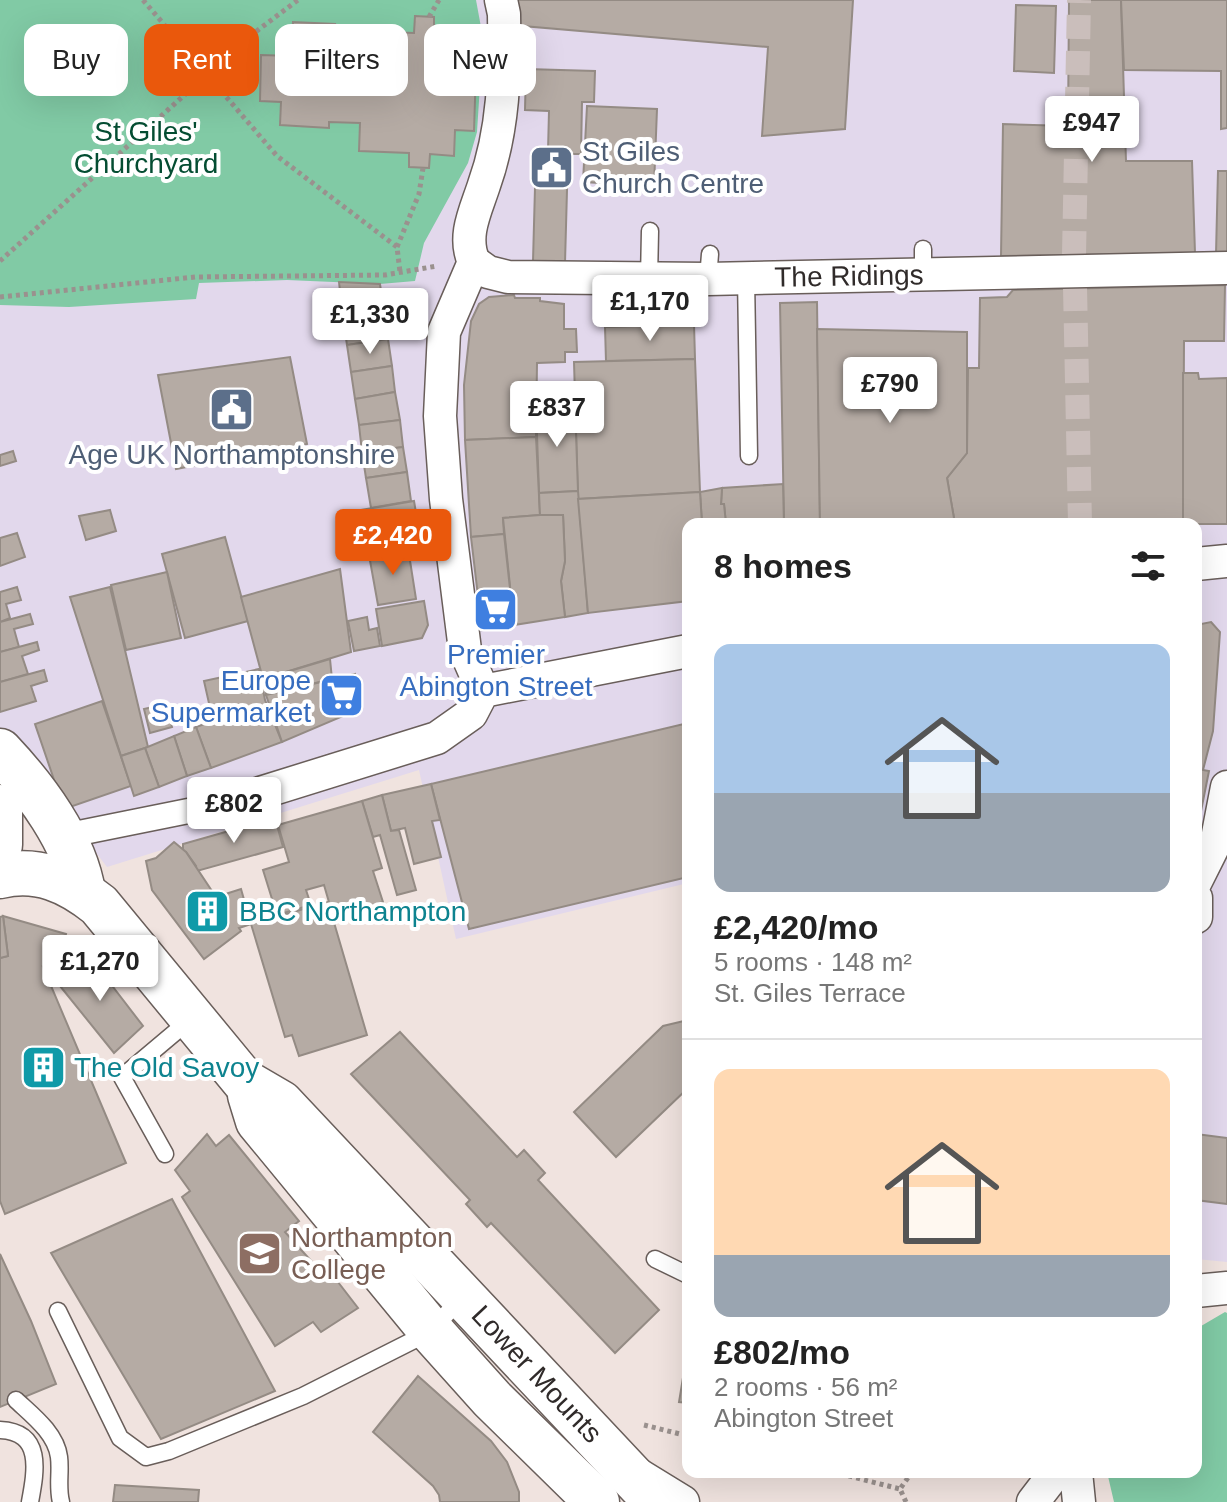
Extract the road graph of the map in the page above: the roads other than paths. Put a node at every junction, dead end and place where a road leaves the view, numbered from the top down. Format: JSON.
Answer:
{"nodes":[{"id":1,"x":501,"y":0,"type":"edge"},
{"id":2,"x":650,"y":231,"type":"dead end"},
{"id":3,"x":474,"y":262,"type":"junction"},
{"id":4,"x":1227,"y":268,"type":"edge"},
{"id":5,"x":746,"y":278,"type":"junction"},
{"id":6,"x":649,"y":279,"type":"junction"},
{"id":7,"x":749,"y":456,"type":"dead end"},
{"id":8,"x":1227,"y":561,"type":"edge"},
{"id":9,"x":1202,"y":563,"type":"edge"},
{"id":10,"x":682,"y":652,"type":"edge"},
{"id":11,"x":483,"y":691,"type":"junction"},
{"id":12,"x":0,"y":751,"type":"edge"},
{"id":13,"x":1227,"y":787,"type":"edge"},
{"id":14,"x":228,"y":803,"type":"joint"},
{"id":15,"x":0,"y":807,"type":"edge"},
{"id":16,"x":74,"y":834,"type":"dead end"},
{"id":17,"x":0,"y":845,"type":"edge"},
{"id":18,"x":1202,"y":869,"type":"edge"},
{"id":19,"x":0,"y":876,"type":"edge"},
{"id":20,"x":83,"y":892,"type":"junction"},
{"id":21,"x":193,"y":1018,"type":"junction"},
{"id":22,"x":245,"y":1082,"type":"junction"},
{"id":23,"x":165,"y":1154,"type":"dead end"},
{"id":24,"x":655,"y":1259,"type":"dead end"},
{"id":25,"x":682,"y":1272,"type":"edge"},
{"id":26,"x":1227,"y":1288,"type":"edge"},
{"id":27,"x":1202,"y":1290,"type":"edge"},
{"id":28,"x":463,"y":1296,"type":"junction"},
{"id":29,"x":58,"y":1311,"type":"dead end"},
{"id":30,"x":431,"y":1331,"type":"junction"},
{"id":31,"x":16,"y":1400,"type":"dead end"},
{"id":32,"x":0,"y":1430,"type":"edge"},
{"id":33,"x":620,"y":1463,"type":"junction"},
{"id":34,"x":1051,"y":1478,"type":"edge"},
{"id":35,"x":1077,"y":1478,"type":"edge"},
{"id":36,"x":30,"y":1502,"type":"edge"},
{"id":37,"x":61,"y":1502,"type":"edge"},
{"id":38,"x":597,"y":1502,"type":"edge"},
{"id":39,"x":656,"y":1502,"type":"edge"},
{"id":40,"x":683,"y":1502,"type":"edge"},
{"id":41,"x":1033,"y":1502,"type":"edge"},
{"id":42,"x":1079,"y":1502,"type":"edge"}],
"edges":[{"from":1,"to":3,"type":"street"},
{"from":2,"to":6,"type":"lane"},
{"from":3,"to":6,"type":"street","name":"The Ridings"},
{"from":3,"to":11,"type":"street"},
{"from":4,"to":5,"type":"street","name":"The Ridings"},
{"from":5,"to":6,"type":"street","name":"The Ridings"},
{"from":5,"to":7,"type":"lane"},
{"from":8,"to":9,"type":"street"},
{"from":10,"to":11,"type":"street"},
{"from":11,"to":14,"type":"street"},
{"from":12,"to":20,"type":"main road"},
{"from":13,"to":18,"type":"street"},
{"from":14,"to":16,"type":"street"},
{"from":15,"to":17,"type":"main road"},
{"from":19,"to":20,"type":"main road"},
{"from":20,"to":21,"type":"main road","name":"Lower Mounts"},
{"from":21,"to":22,"type":"main road","name":"Lower Mounts"},
{"from":21,"to":23,"type":"lane"},
{"from":22,"to":28,"type":"main road","name":"Lower Mounts"},
{"from":22,"to":30,"type":"main road","name":"Lower Mounts"},
{"from":24,"to":25,"type":"lane"},
{"from":26,"to":27,"type":"street"},
{"from":28,"to":30,"type":"lane"},
{"from":28,"to":33,"type":"main road","name":"Lower Mounts"},
{"from":29,"to":30,"type":"lane"},
{"from":30,"to":38,"type":"main road","name":"Lower Mounts"},
{"from":31,"to":37,"type":"lane"},
{"from":32,"to":36,"type":"lane"},
{"from":33,"to":39,"type":"main road","name":"Lower Mounts"},
{"from":33,"to":40,"type":"street"},
{"from":34,"to":41,"type":"street"},
{"from":35,"to":42,"type":"street"}]}
